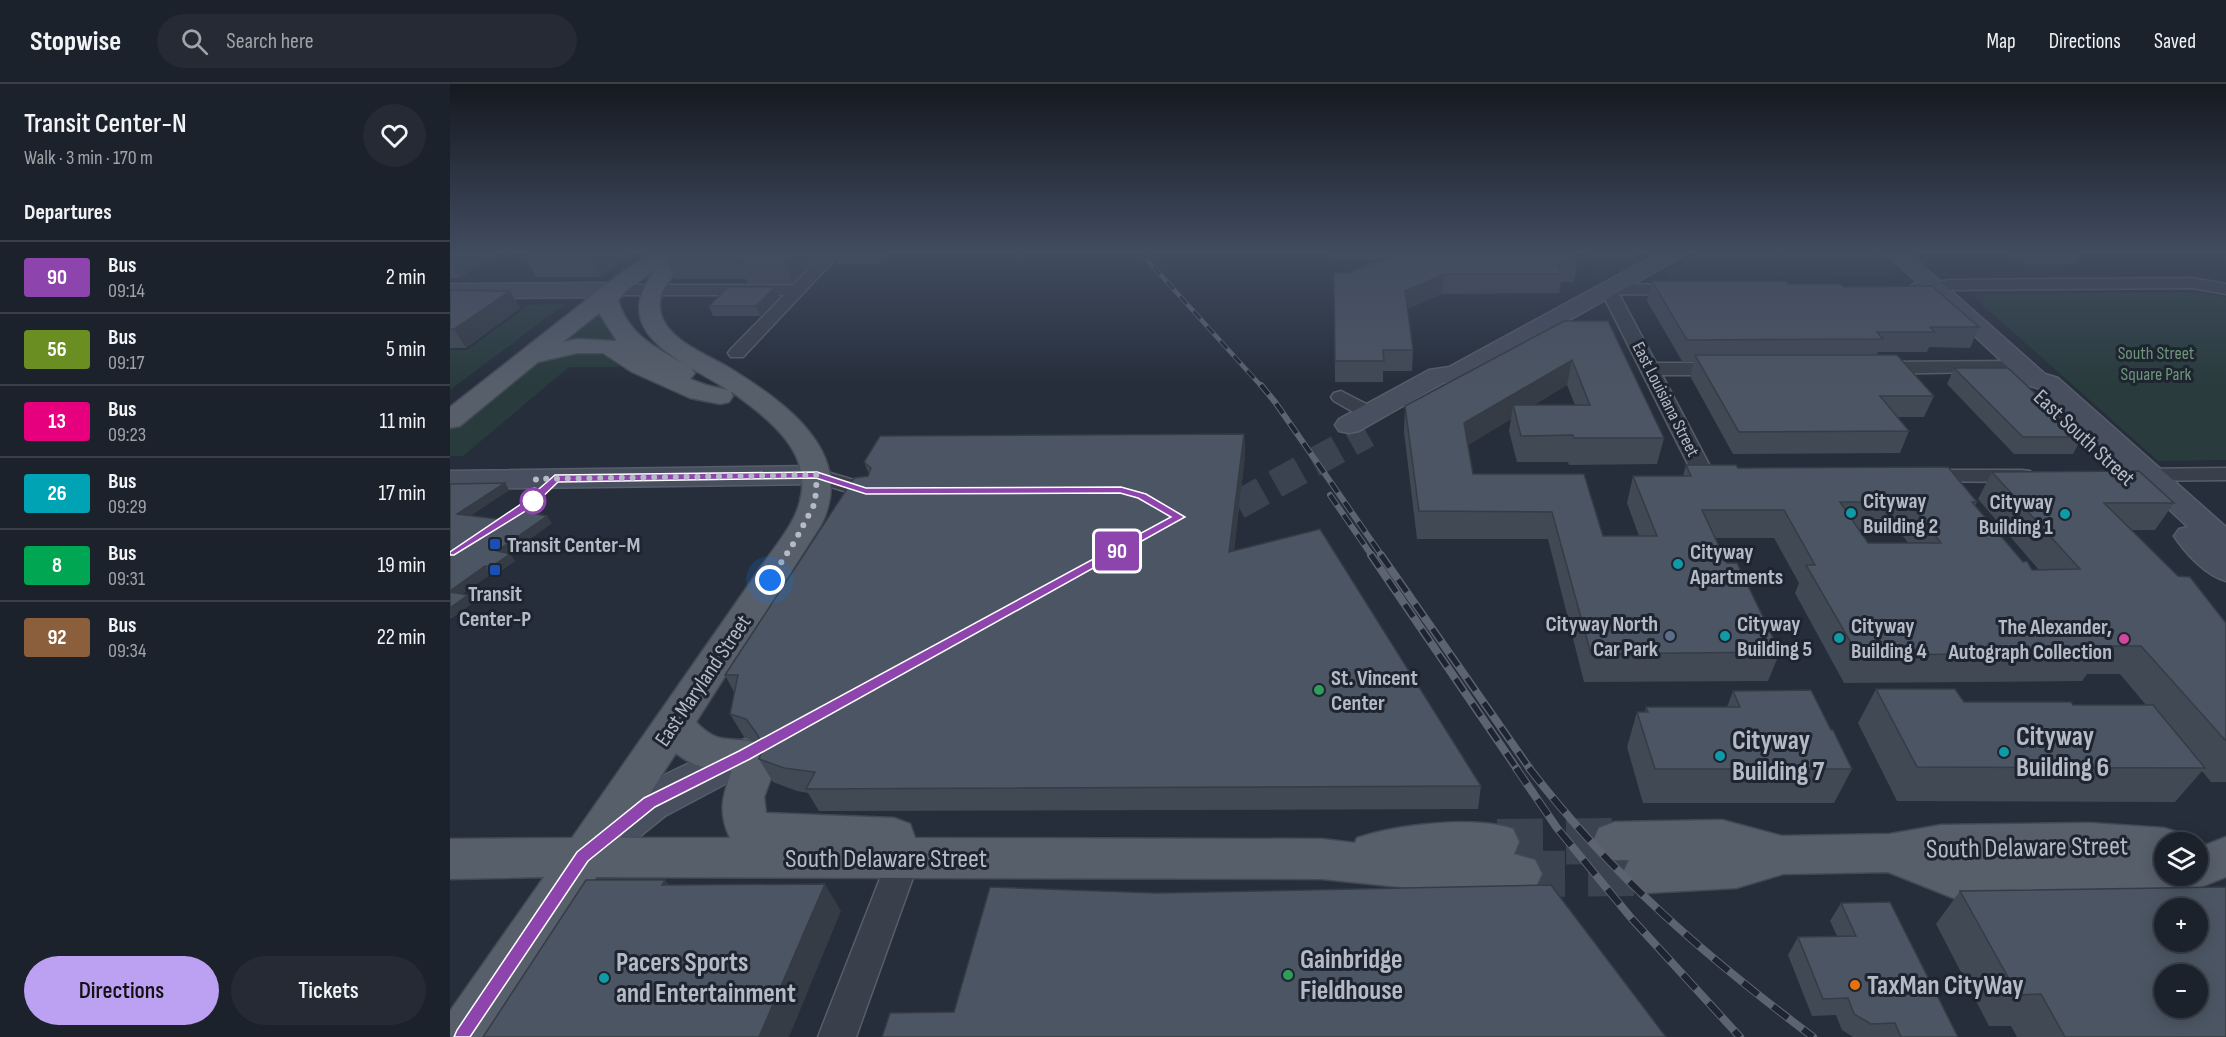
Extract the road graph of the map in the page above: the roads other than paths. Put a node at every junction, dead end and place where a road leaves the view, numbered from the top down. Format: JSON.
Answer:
{"nodes":[{"id":1,"x":608,"y":296,"type":"edge"},
{"id":2,"x":609,"y":296,"type":"edge"},
{"id":3,"x":650,"y":296,"type":"edge"},
{"id":4,"x":792,"y":296,"type":"edge"},
{"id":5,"x":1595,"y":296,"type":"edge"},
{"id":6,"x":1612,"y":296,"type":"edge"},
{"id":7,"x":1945,"y":296,"type":"edge"},
{"id":8,"x":737,"y":353,"type":"dead end"},
{"id":9,"x":529,"y":359,"type":"junction"},
{"id":10,"x":1858,"y":368,"type":"edge"},
{"id":11,"x":1650,"y":369,"type":"junction"},
{"id":12,"x":1743,"y":369,"type":"edge"},
{"id":13,"x":2028,"y":373,"type":"junction"},
{"id":14,"x":720,"y":396,"type":"junction"},
{"id":15,"x":1341,"y":398,"type":"dead end"},
{"id":16,"x":784,"y":418,"type":"junction"},
{"id":17,"x":450,"y":420,"type":"edge"},
{"id":18,"x":1362,"y":424,"type":"joint"},
{"id":19,"x":2226,"y":474,"type":"edge"},
{"id":20,"x":817,"y":475,"type":"junction"},
{"id":21,"x":2130,"y":475,"type":"junction"},
{"id":22,"x":2047,"y":476,"type":"edge"},
{"id":23,"x":1902,"y":477,"type":"edge"},
{"id":24,"x":1741,"y":478,"type":"edge"},
{"id":25,"x":450,"y":480,"type":"edge"},
{"id":26,"x":866,"y":491,"type":"edge"},
{"id":27,"x":2226,"y":544,"type":"edge"},
{"id":28,"x":2226,"y":570,"type":"edge"},
{"id":29,"x":674,"y":723,"type":"junction"},
{"id":30,"x":749,"y":762,"type":"junction"},
{"id":31,"x":1616,"y":841,"type":"tunnel mouth"},
{"id":32,"x":2154,"y":846,"type":"edge"},
{"id":33,"x":1890,"y":853,"type":"junction"},
{"id":34,"x":2208,"y":854,"type":"edge"},
{"id":35,"x":1783,"y":855,"type":"junction"},
{"id":36,"x":583,"y":856,"type":"junction"},
{"id":37,"x":2226,"y":857,"type":"edge"},
{"id":38,"x":925,"y":858,"type":"junction"},
{"id":39,"x":1023,"y":858,"type":"junction"},
{"id":40,"x":1508,"y":858,"type":"tunnel mouth"},
{"id":41,"x":453,"y":863,"type":"edge"},
{"id":42,"x":2208,"y":864,"type":"edge"},
{"id":43,"x":1646,"y":873,"type":"tunnel mouth"},
{"id":44,"x":2154,"y":877,"type":"edge"},
{"id":45,"x":463,"y":1037,"type":"edge"},
{"id":46,"x":837,"y":1037,"type":"edge"}],
"edges":[{"from":1,"to":9,"type":"main road"},
{"from":2,"to":14,"type":"main road"},
{"from":3,"to":16,"type":"main road","name":"East Maryland Street"},
{"from":4,"to":8,"type":"street"},
{"from":5,"to":18,"type":"main road"},
{"from":6,"to":11,"type":"street","name":"East Louisiana Street"},
{"from":7,"to":13,"type":"main road","name":"East South Street"},
{"from":9,"to":14,"type":"main road"},
{"from":9,"to":17,"type":"main road"},
{"from":10,"to":13,"type":"street"},
{"from":11,"to":12,"type":"street"},
{"from":11,"to":24,"type":"street","name":"East Louisiana Street"},
{"from":13,"to":21,"type":"main road","name":"East South Street"},
{"from":14,"to":16,"type":"main road"},
{"from":15,"to":18,"type":"street"},
{"from":16,"to":20,"type":"main road","name":"East Maryland Street"},
{"from":19,"to":21,"type":"street"},
{"from":20,"to":25,"type":"main road"},
{"from":20,"to":26,"type":"street"},
{"from":20,"to":29,"type":"main road","name":"East Maryland Street"},
{"from":21,"to":27,"type":"main road","name":"East South Street"},
{"from":21,"to":28,"type":"main road","name":"East South Street"},
{"from":22,"to":23,"type":"street"},
{"from":29,"to":30,"type":"main road"},
{"from":29,"to":36,"type":"main road","name":"East Maryland Street"},
{"from":30,"to":36,"type":"main road"},
{"from":30,"to":39,"type":"main road"},
{"from":31,"to":35,"type":"main road","name":"South Delaware Street"},
{"from":32,"to":33,"type":"main road","name":"South Delaware Street"},
{"from":33,"to":35,"type":"main road","name":"South Delaware Street"},
{"from":33,"to":44,"type":"main road","name":"South Delaware Street"},
{"from":34,"to":37,"type":"main road"},
{"from":35,"to":43,"type":"main road","name":"South Delaware Street"},
{"from":36,"to":38,"type":"main road","name":"South Delaware Street"},
{"from":36,"to":41,"type":"main road","name":"South Delaware Street"},
{"from":36,"to":45,"type":"main road","name":"East Maryland Street"},
{"from":37,"to":42,"type":"main road"},
{"from":38,"to":39,"type":"main road","name":"South Delaware Street"},
{"from":38,"to":46,"type":"street"},
{"from":39,"to":40,"type":"main road","name":"South Delaware Street"}]}
